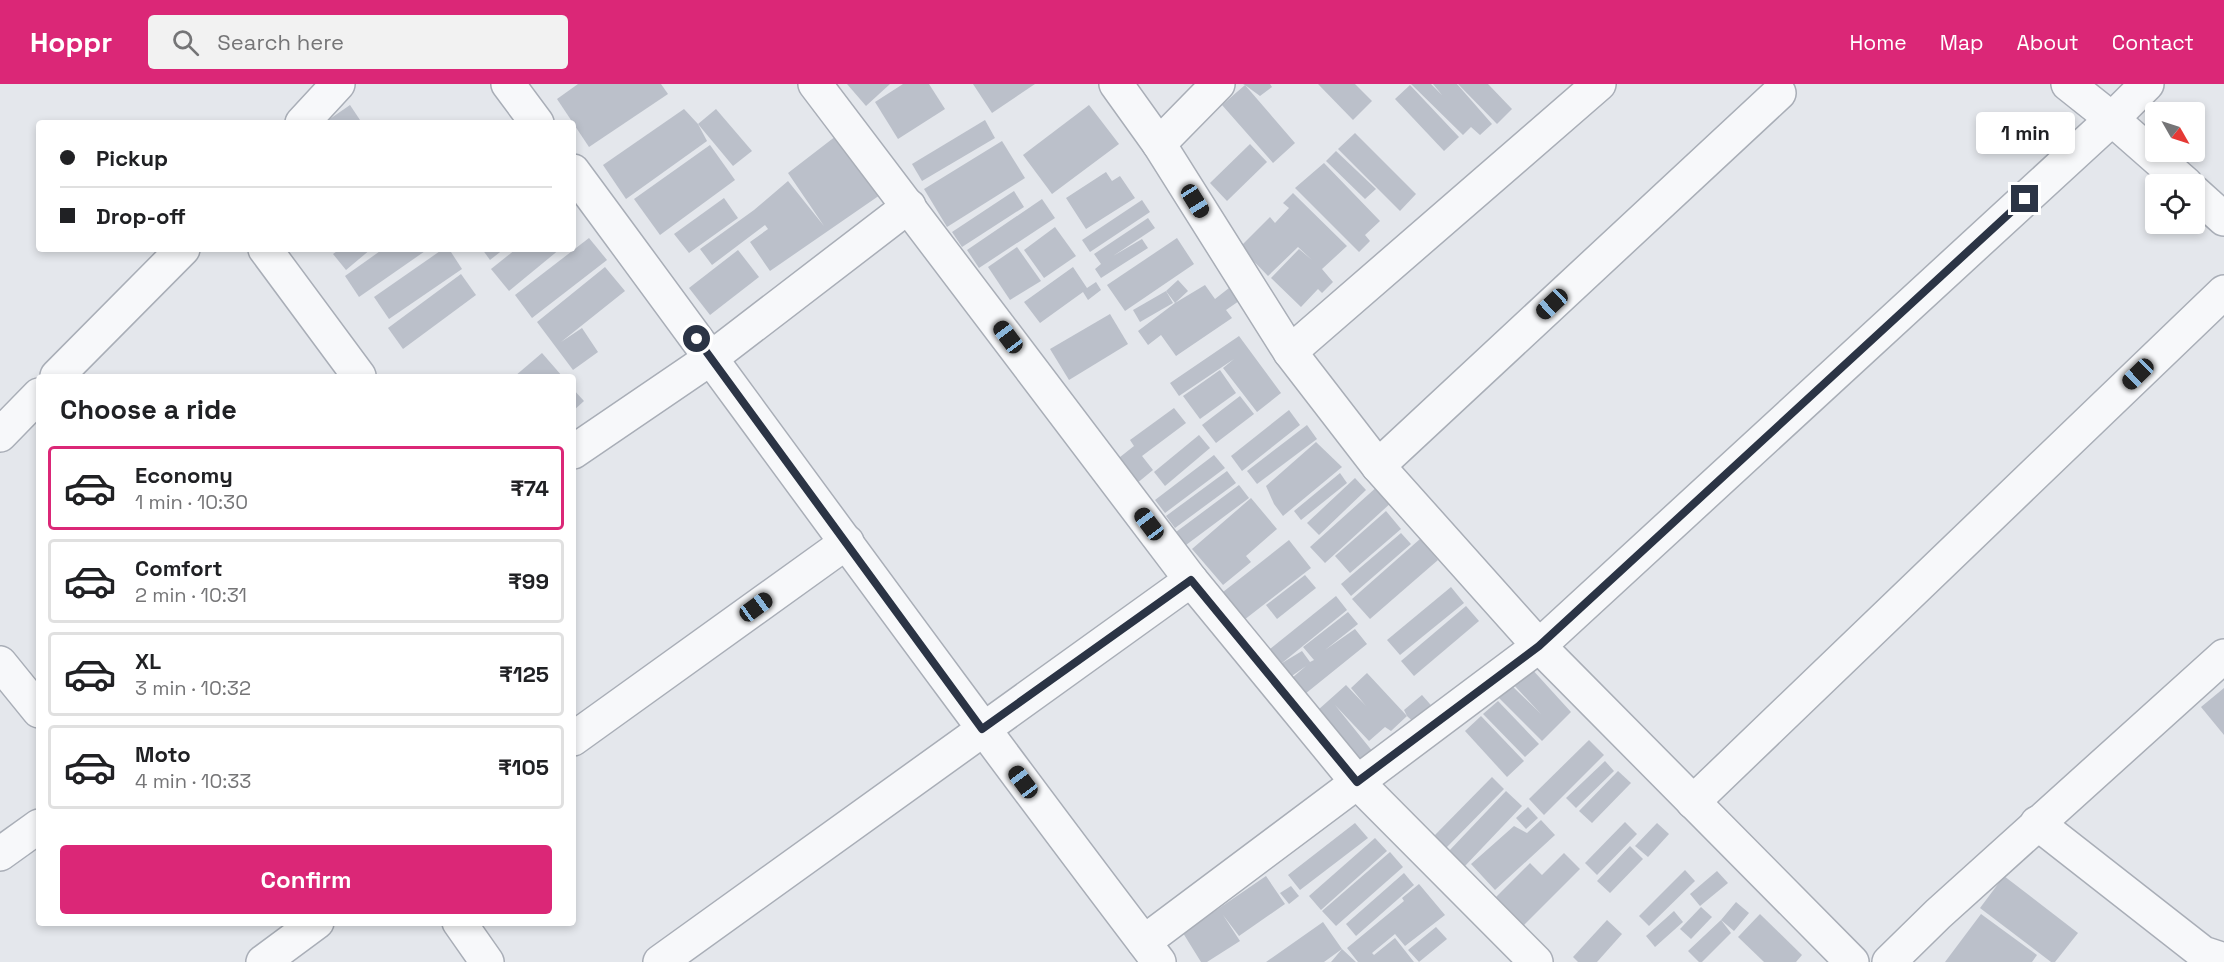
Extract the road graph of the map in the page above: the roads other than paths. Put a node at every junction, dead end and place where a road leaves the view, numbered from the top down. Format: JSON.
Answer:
{"nodes":[{"id":1,"x":338,"y":84,"type":"edge"},
{"id":2,"x":508,"y":84,"type":"edge"},
{"id":3,"x":815,"y":84,"type":"edge"},
{"id":4,"x":1116,"y":84,"type":"edge"},
{"id":5,"x":1218,"y":84,"type":"edge"},
{"id":6,"x":1599,"y":84,"type":"edge"},
{"id":7,"x":2068,"y":84,"type":"edge"},
{"id":8,"x":2147,"y":84,"type":"edge"},
{"id":9,"x":1779,"y":93,"type":"dead end"},
{"id":10,"x":2112,"y":119,"type":"junction"},
{"id":11,"x":305,"y":120,"type":"edge"},
{"id":12,"x":535,"y":120,"type":"edge"},
{"id":13,"x":1159,"y":144,"type":"junction"},
{"id":14,"x":2175,"y":174,"type":"edge"},
{"id":15,"x":576,"y":175,"type":"edge"},
{"id":16,"x":2205,"y":202,"type":"edge"},
{"id":17,"x":909,"y":206,"type":"junction"},
{"id":18,"x":2224,"y":219,"type":"edge"},
{"id":19,"x":180,"y":252,"type":"edge"},
{"id":20,"x":267,"y":252,"type":"edge"},
{"id":21,"x":2224,"y":292,"type":"edge"},
{"id":22,"x":1290,"y":352,"type":"junction"},
{"id":23,"x":711,"y":358,"type":"junction"},
{"id":24,"x":59,"y":374,"type":"edge"},
{"id":25,"x":358,"y":374,"type":"edge"},
{"id":26,"x":36,"y":398,"type":"edge"},
{"id":27,"x":0,"y":435,"type":"edge"},
{"id":28,"x":576,"y":450,"type":"edge"},
{"id":29,"x":1378,"y":466,"type":"junction"},
{"id":30,"x":847,"y":542,"type":"junction"},
{"id":31,"x":1191,"y":580,"type":"junction"},
{"id":32,"x":1539,"y":646,"type":"junction"},
{"id":33,"x":2224,"y":656,"type":"edge"},
{"id":34,"x":0,"y":663,"type":"edge"},
{"id":35,"x":36,"y":707,"type":"edge"},
{"id":36,"x":982,"y":729,"type":"junction"},
{"id":37,"x":576,"y":737,"type":"edge"},
{"id":38,"x":1357,"y":782,"type":"junction"},
{"id":39,"x":1693,"y":802,"type":"junction"},
{"id":40,"x":2037,"y":824,"type":"junction"},
{"id":41,"x":36,"y":828,"type":"edge"},
{"id":42,"x":0,"y":854,"type":"edge"},
{"id":43,"x":312,"y":926,"type":"edge"},
{"id":44,"x":462,"y":926,"type":"edge"},
{"id":45,"x":1151,"y":952,"type":"edge"},
{"id":46,"x":2224,"y":960,"type":"edge"},
{"id":47,"x":263,"y":962,"type":"edge"},
{"id":48,"x":487,"y":962,"type":"edge"},
{"id":49,"x":660,"y":962,"type":"edge"},
{"id":50,"x":1536,"y":962,"type":"edge"},
{"id":51,"x":1852,"y":962,"type":"edge"},
{"id":52,"x":1889,"y":962,"type":"edge"}],
"edges":[{"from":1,"to":11,"type":"street"},
{"from":2,"to":12,"type":"street"},
{"from":3,"to":17,"type":"street"},
{"from":4,"to":13,"type":"street"},
{"from":5,"to":13,"type":"street"},
{"from":6,"to":22,"type":"street"},
{"from":7,"to":10,"type":"street"},
{"from":8,"to":10,"type":"street"},
{"from":9,"to":29,"type":"street"},
{"from":10,"to":14,"type":"street"},
{"from":10,"to":32,"type":"street"},
{"from":13,"to":22,"type":"street"},
{"from":15,"to":23,"type":"street"},
{"from":16,"to":18,"type":"street"},
{"from":17,"to":23,"type":"street"},
{"from":17,"to":31,"type":"street"},
{"from":19,"to":24,"type":"street"},
{"from":20,"to":25,"type":"street"},
{"from":21,"to":39,"type":"street"},
{"from":22,"to":29,"type":"street"},
{"from":23,"to":28,"type":"street"},
{"from":23,"to":30,"type":"street"},
{"from":26,"to":27,"type":"street"},
{"from":29,"to":32,"type":"street"},
{"from":30,"to":36,"type":"street"},
{"from":30,"to":37,"type":"street"},
{"from":31,"to":36,"type":"street"},
{"from":31,"to":38,"type":"street"},
{"from":32,"to":38,"type":"street"},
{"from":32,"to":39,"type":"street"},
{"from":33,"to":40,"type":"street"},
{"from":34,"to":35,"type":"street"},
{"from":36,"to":45,"type":"street"},
{"from":36,"to":49,"type":"street"},
{"from":38,"to":45,"type":"street"},
{"from":38,"to":50,"type":"street"},
{"from":39,"to":51,"type":"street"},
{"from":40,"to":46,"type":"street"},
{"from":40,"to":52,"type":"street"},
{"from":41,"to":42,"type":"street"},
{"from":43,"to":47,"type":"street"},
{"from":44,"to":48,"type":"street"}]}
